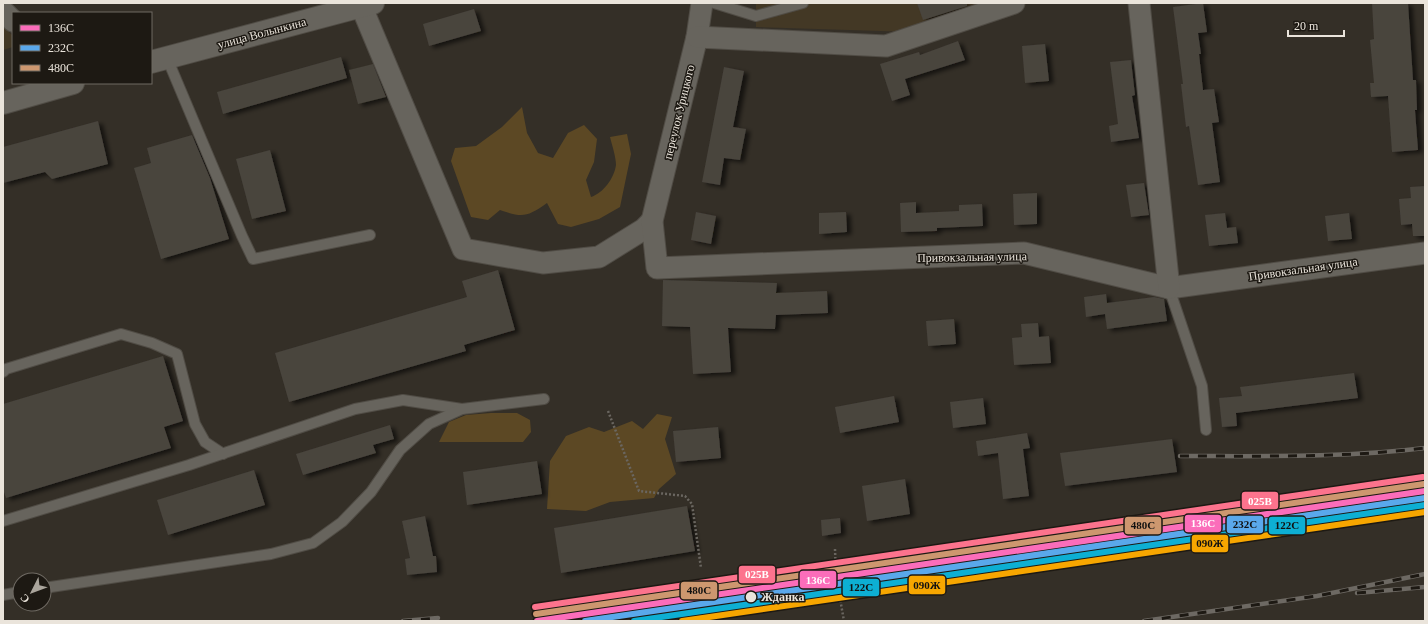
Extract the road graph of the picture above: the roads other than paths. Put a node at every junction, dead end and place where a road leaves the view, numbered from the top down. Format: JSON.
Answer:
{"nodes":[{"id":1,"x":702,"y":3,"type":"edge"},
{"id":2,"x":714,"y":3,"type":"edge"},
{"id":3,"x":803,"y":3,"type":"edge"},
{"id":4,"x":1014,"y":3,"type":"edge"},
{"id":5,"x":1139,"y":3,"type":"edge"},
{"id":6,"x":364,"y":4,"type":"edge"},
{"id":7,"x":3,"y":11,"type":"edge"},
{"id":8,"x":12,"y":20,"type":"edge"},
{"id":9,"x":697,"y":37,"type":"junction"},
{"id":10,"x":159,"y":60,"type":"edge"},
{"id":11,"x":68,"y":84,"type":"edge"},
{"id":12,"x":3,"y":102,"type":"edge"},
{"id":13,"x":652,"y":221,"type":"junction"},
{"id":14,"x":370,"y":235,"type":"dead end"},
{"id":15,"x":1425,"y":253,"type":"edge"},
{"id":16,"x":1169,"y":288,"type":"junction"},
{"id":17,"x":3,"y":372,"type":"edge"},
{"id":18,"x":544,"y":399,"type":"dead end"},
{"id":19,"x":462,"y":409,"type":"junction"},
{"id":20,"x":1206,"y":430,"type":"dead end"},
{"id":21,"x":223,"y":454,"type":"junction"},
{"id":22,"x":3,"y":521,"type":"edge"},
{"id":23,"x":52,"y":587,"type":"edge"}],
"edges":[{"from":1,"to":9,"type":"street","name":"переулок Урицкого"},
{"from":2,"to":3,"type":"lane"},
{"from":4,"to":9,"type":"street"},
{"from":5,"to":16,"type":"street"},
{"from":6,"to":10,"type":"street","name":"улица Волынкина"},
{"from":6,"to":13,"type":"street"},
{"from":7,"to":8,"type":"street"},
{"from":9,"to":13,"type":"street","name":"переулок Урицкого"},
{"from":10,"to":14,"type":"lane"},
{"from":11,"to":12,"type":"street"},
{"from":13,"to":16,"type":"street","name":"Привокзальная улица"},
{"from":15,"to":16,"type":"street","name":"Привокзальная улица"},
{"from":16,"to":20,"type":"lane"},
{"from":17,"to":21,"type":"lane"},
{"from":18,"to":19,"type":"lane"},
{"from":19,"to":21,"type":"lane"},
{"from":19,"to":23,"type":"lane"},
{"from":21,"to":22,"type":"lane"}]}
